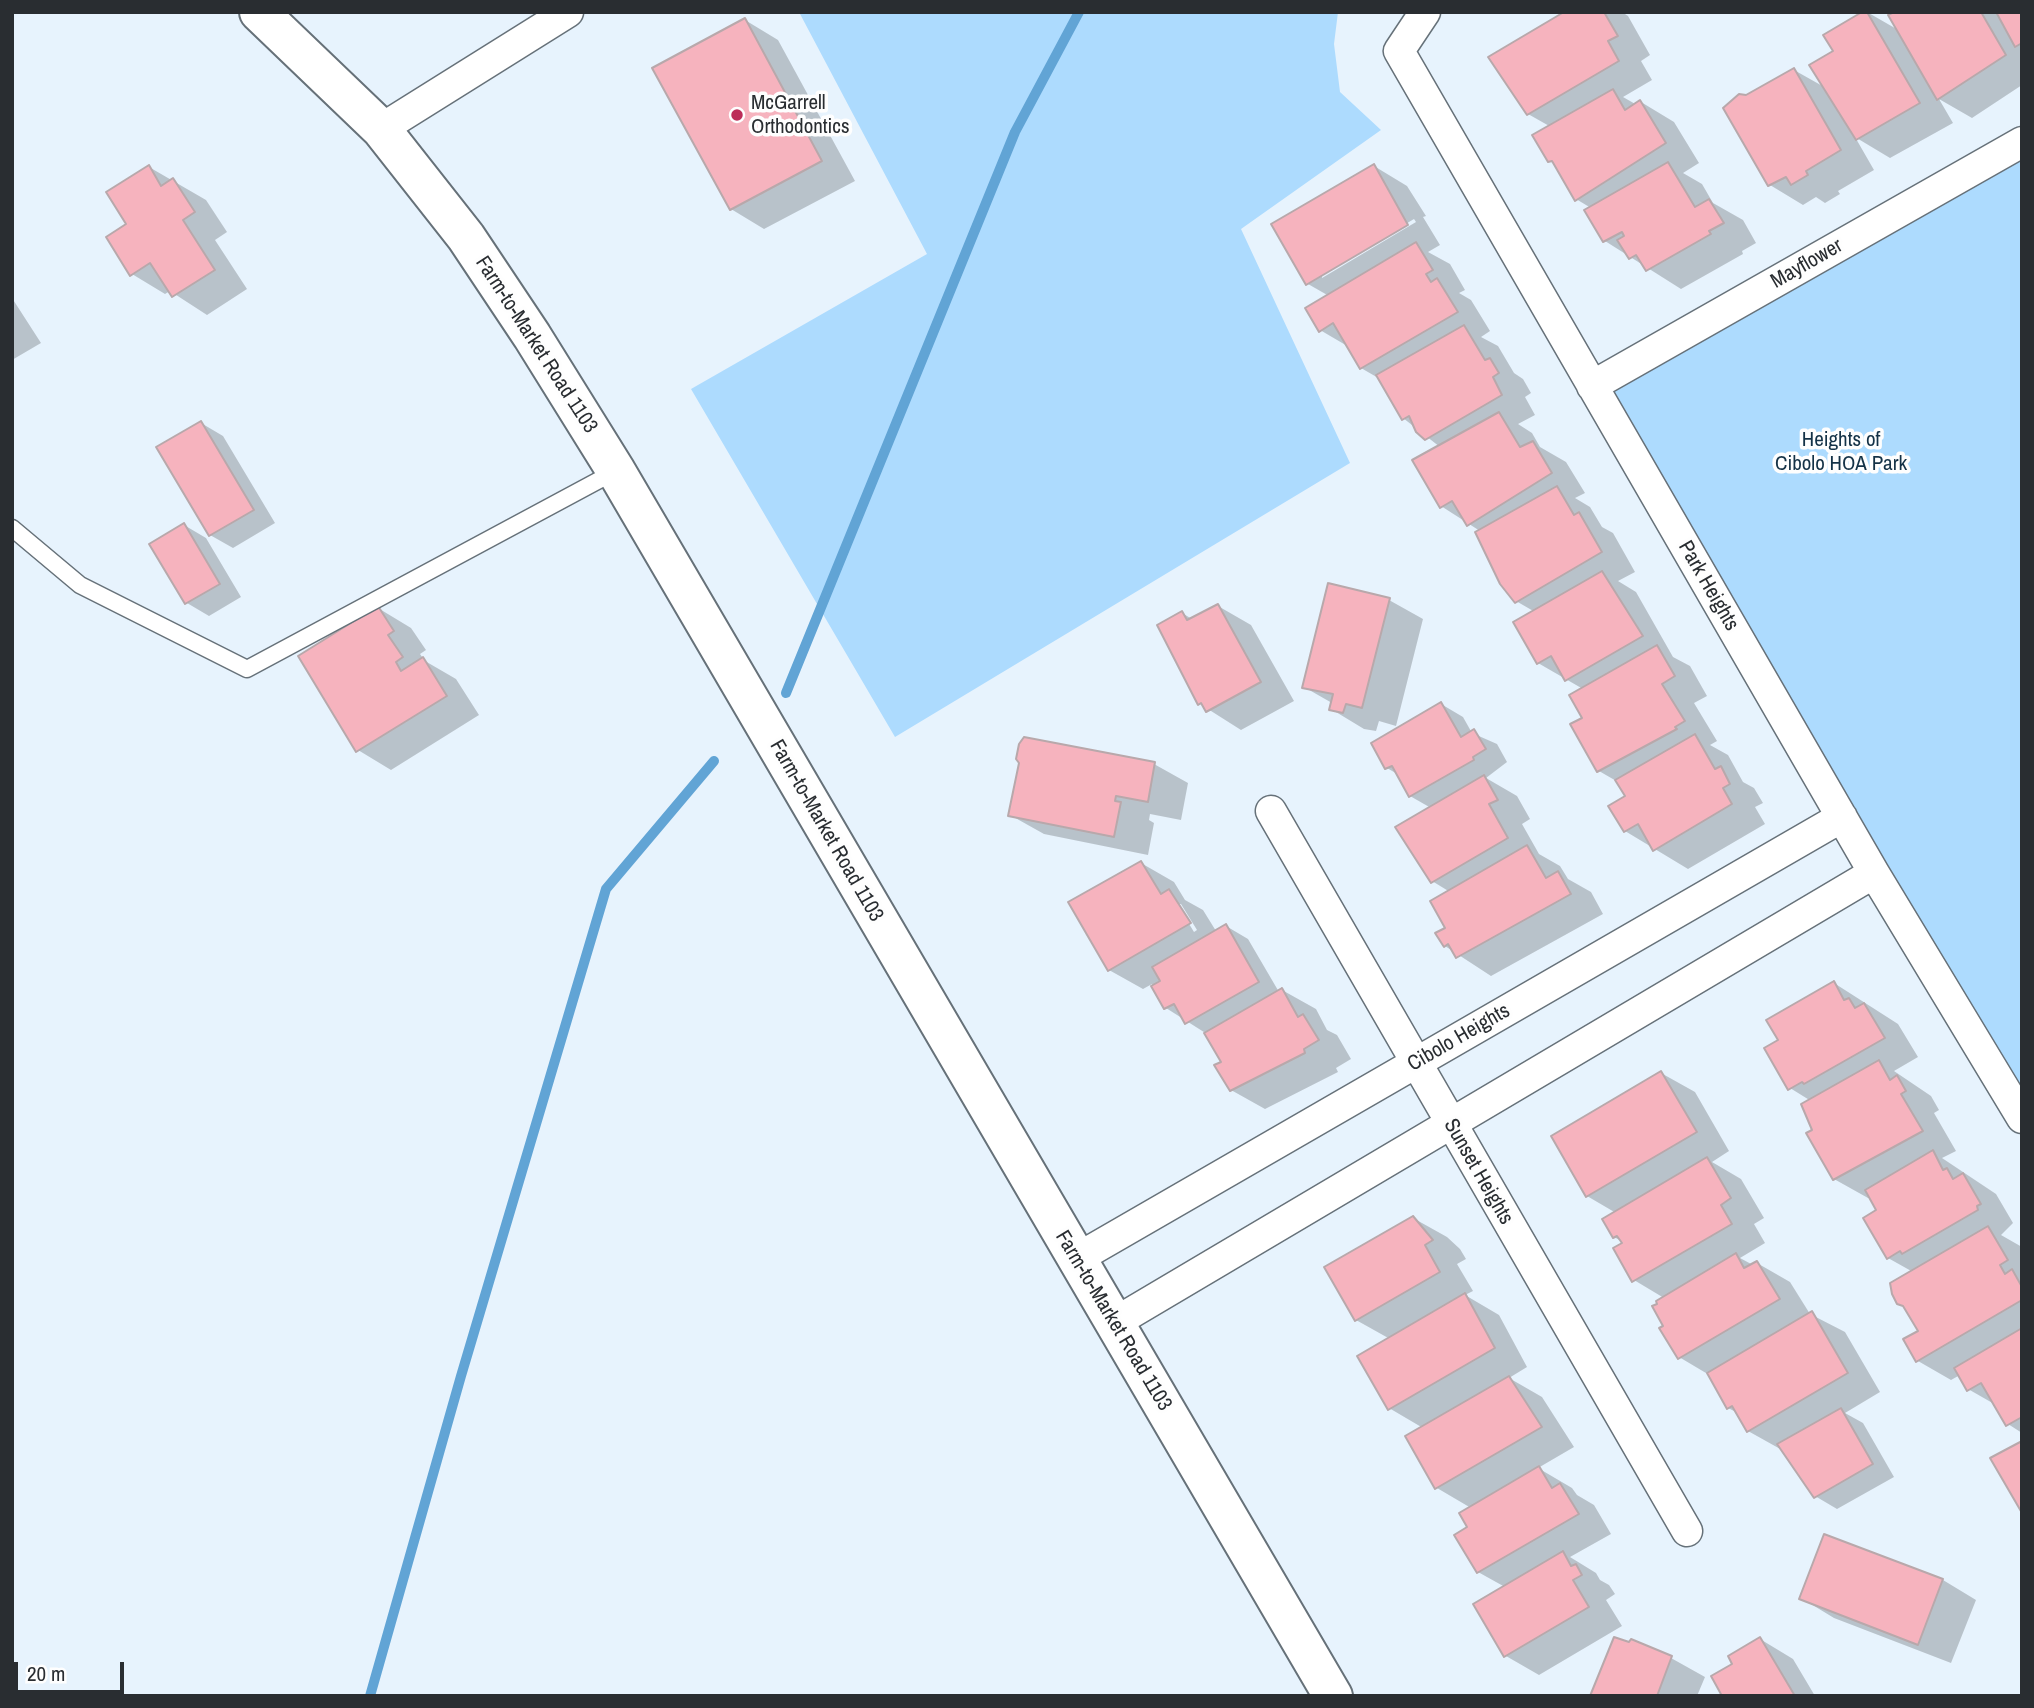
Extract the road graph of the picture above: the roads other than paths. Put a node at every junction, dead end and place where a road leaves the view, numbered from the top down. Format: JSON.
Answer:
{"nodes":[{"id":1,"x":259,"y":12,"type":"edge"},
{"id":2,"x":568,"y":12,"type":"edge"},
{"id":3,"x":1425,"y":12,"type":"edge"},
{"id":4,"x":381,"y":129,"type":"junction"},
{"id":5,"x":2021,"y":144,"type":"edge"},
{"id":6,"x":1591,"y":386,"type":"junction"},
{"id":7,"x":616,"y":471,"type":"junction"},
{"id":8,"x":12,"y":528,"type":"edge"},
{"id":9,"x":1271,"y":811,"type":"dead end"},
{"id":10,"x":1842,"y":817,"type":"junction"},
{"id":11,"x":1874,"y":873,"type":"junction"},
{"id":12,"x":1415,"y":1063,"type":"junction"},
{"id":13,"x":2021,"y":1116,"type":"edge"},
{"id":14,"x":1451,"y":1125,"type":"junction"},
{"id":15,"x":1076,"y":1259,"type":"junction"},
{"id":16,"x":1114,"y":1323,"type":"junction"},
{"id":17,"x":1687,"y":1531,"type":"dead end"},
{"id":18,"x":1333,"y":1696,"type":"edge"}],
"edges":[{"from":1,"to":4,"type":"main road","name":"Farm-to-Market Road 1103"},
{"from":2,"to":4,"type":"street"},
{"from":3,"to":6,"type":"street","name":"Park Heights"},
{"from":4,"to":7,"type":"main road","name":"Farm-to-Market Road 1103"},
{"from":5,"to":6,"type":"street","name":"Mayflower"},
{"from":6,"to":10,"type":"street","name":"Park Heights"},
{"from":7,"to":8,"type":"lane"},
{"from":7,"to":15,"type":"main road","name":"Farm-to-Market Road 1103"},
{"from":9,"to":12,"type":"street","name":"Sunset Heights"},
{"from":10,"to":11,"type":"street","name":"Park Heights"},
{"from":10,"to":12,"type":"street","name":"Cibolo Heights"},
{"from":11,"to":13,"type":"street","name":"Park Heights"},
{"from":11,"to":14,"type":"street"},
{"from":12,"to":14,"type":"street","name":"Sunset Heights"},
{"from":12,"to":15,"type":"street","name":"Cibolo Heights"},
{"from":14,"to":16,"type":"street"},
{"from":14,"to":17,"type":"street","name":"Sunset Heights"},
{"from":15,"to":16,"type":"main road","name":"Farm-to-Market Road 1103"},
{"from":16,"to":18,"type":"main road","name":"Farm-to-Market Road 1103"}]}
